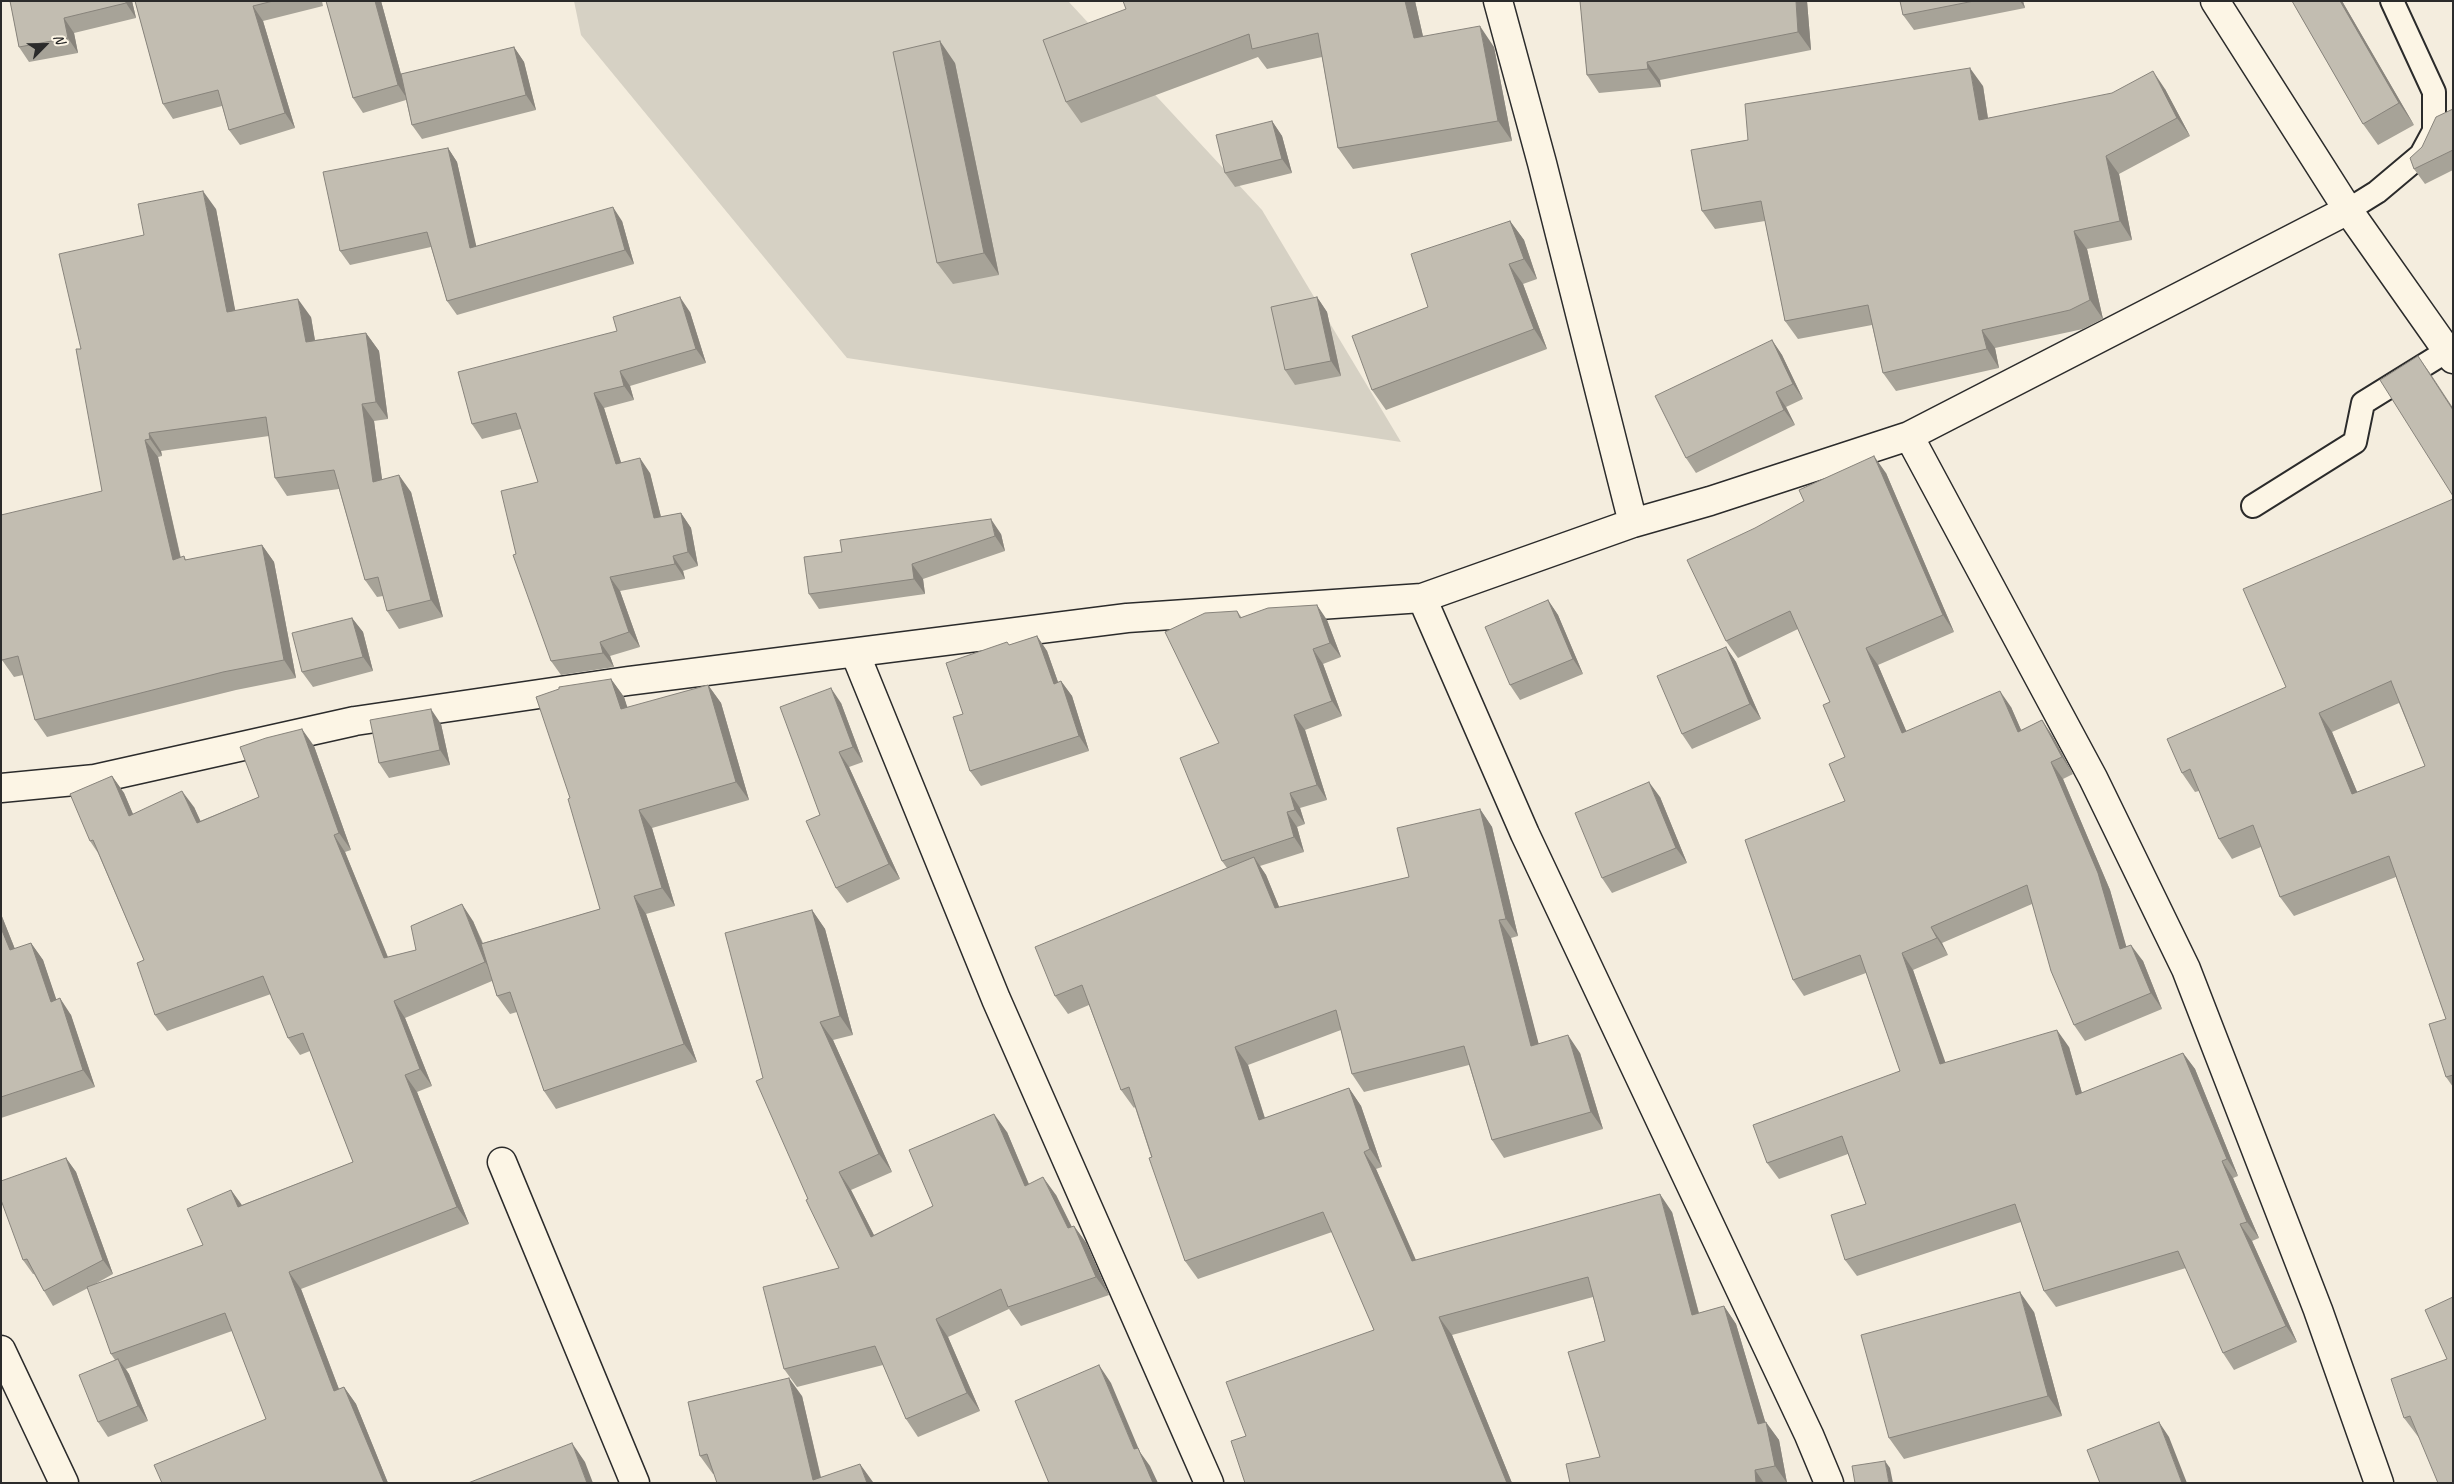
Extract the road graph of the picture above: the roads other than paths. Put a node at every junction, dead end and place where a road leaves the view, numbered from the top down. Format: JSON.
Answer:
{"nodes":[{"id":1,"x":1498,"y":1,"type":"edge"},
{"id":2,"x":2215,"y":1,"type":"edge"},
{"id":3,"x":2392,"y":1,"type":"edge"},
{"id":4,"x":2348,"y":210,"type":"junction"},
{"id":5,"x":2451,"y":353,"type":"edge"},
{"id":6,"x":1910,"y":436,"type":"junction"},
{"id":7,"x":2253,"y":506,"type":"dead end"},
{"id":8,"x":1633,"y":523,"type":"junction"},
{"id":9,"x":1422,"y":598,"type":"junction"},
{"id":10,"x":855,"y":652,"type":"junction"},
{"id":11,"x":1,"y":788,"type":"edge"},
{"id":12,"x":502,"y":1162,"type":"dead end"},
{"id":13,"x":1,"y":1350,"type":"edge"},
{"id":14,"x":64,"y":1483,"type":"edge"},
{"id":15,"x":635,"y":1483,"type":"edge"},
{"id":16,"x":1209,"y":1483,"type":"edge"},
{"id":17,"x":1829,"y":1483,"type":"edge"},
{"id":18,"x":2379,"y":1483,"type":"edge"}],
"edges":[{"from":1,"to":8,"type":"street"},
{"from":2,"to":4,"type":"street"},
{"from":3,"to":4,"type":"lane"},
{"from":4,"to":5,"type":"street"},
{"from":4,"to":6,"type":"street"},
{"from":5,"to":7,"type":"lane"},
{"from":6,"to":8,"type":"street"},
{"from":6,"to":18,"type":"street"},
{"from":8,"to":9,"type":"street"},
{"from":9,"to":10,"type":"street"},
{"from":9,"to":17,"type":"street"},
{"from":10,"to":11,"type":"street"},
{"from":10,"to":16,"type":"street"},
{"from":12,"to":15,"type":"street"},
{"from":13,"to":14,"type":"street"}]}
